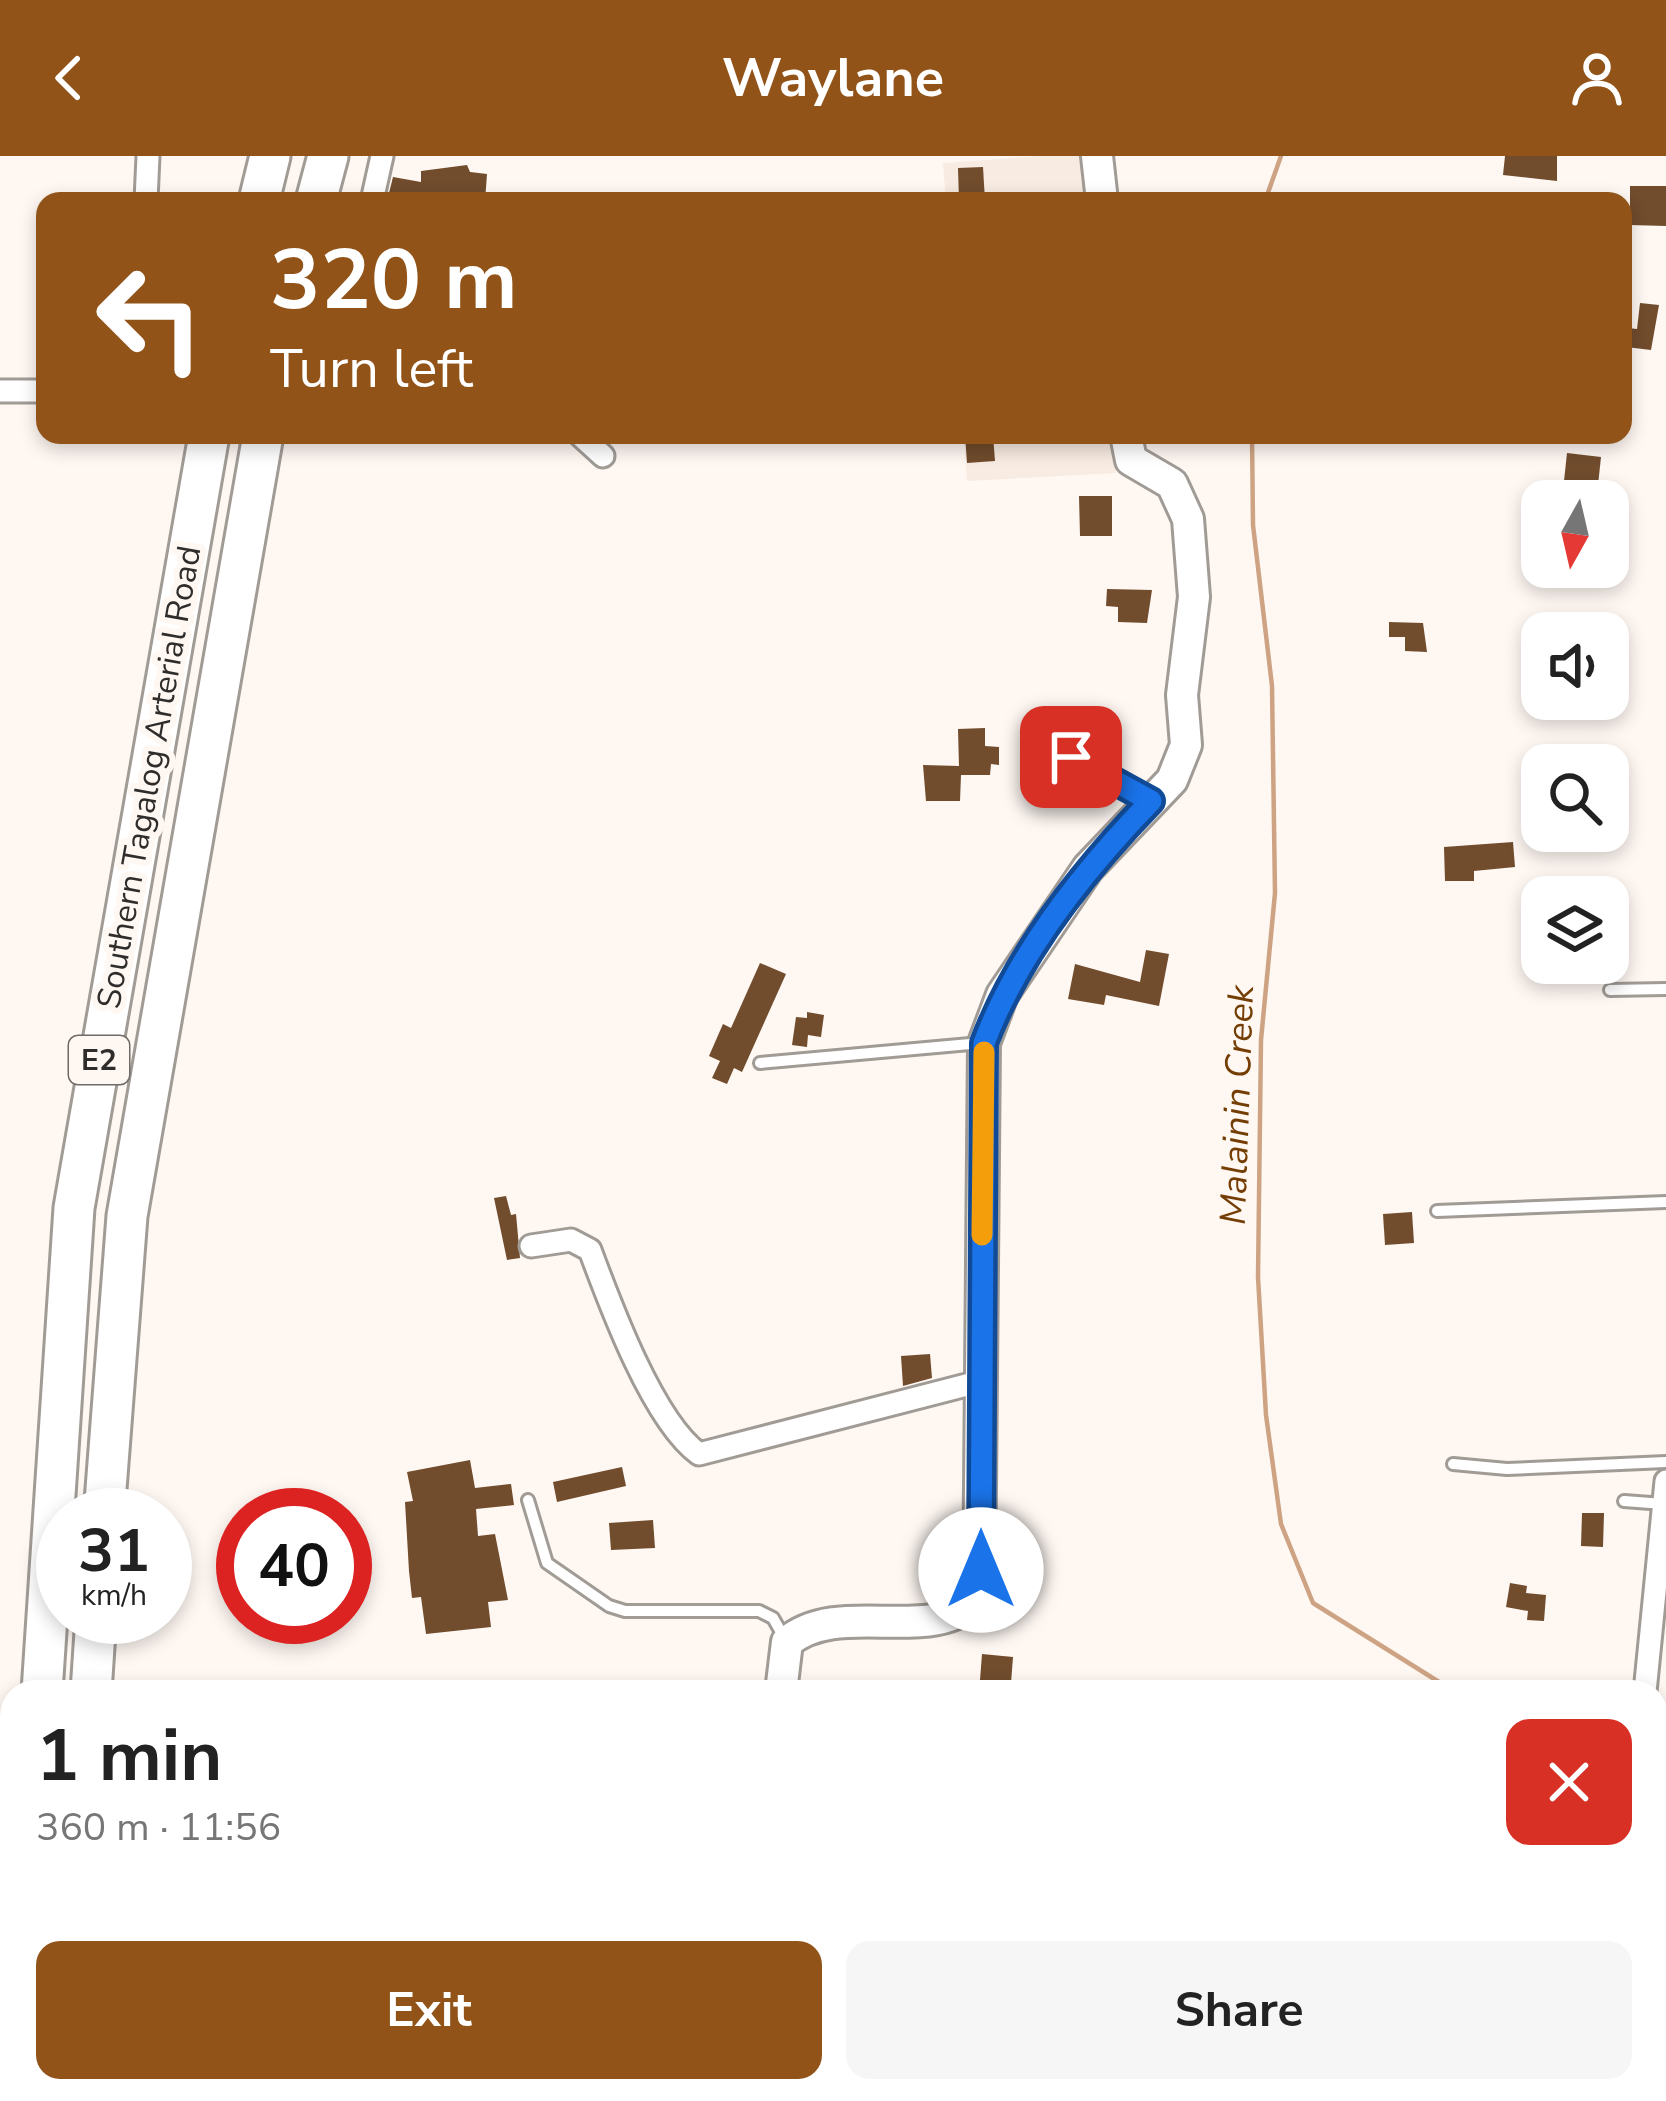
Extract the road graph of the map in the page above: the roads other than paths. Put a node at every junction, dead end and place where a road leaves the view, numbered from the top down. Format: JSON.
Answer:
{"nodes":[{"id":1,"x":148,"y":156,"type":"edge"},
{"id":2,"x":270,"y":156,"type":"edge"},
{"id":3,"x":328,"y":156,"type":"edge"},
{"id":4,"x":382,"y":156,"type":"edge"},
{"id":5,"x":1097,"y":156,"type":"edge"},
{"id":6,"x":146,"y":192,"type":"edge"},
{"id":7,"x":261,"y":192,"type":"edge"},
{"id":8,"x":318,"y":192,"type":"edge"},
{"id":9,"x":373,"y":192,"type":"edge"},
{"id":10,"x":1101,"y":192,"type":"edge"},
{"id":11,"x":0,"y":391,"type":"edge"},
{"id":12,"x":36,"y":391,"type":"edge"},
{"id":13,"x":207,"y":444,"type":"edge"},
{"id":14,"x":261,"y":444,"type":"edge"},
{"id":15,"x":590,"y":444,"type":"edge"},
{"id":16,"x":1129,"y":444,"type":"edge"},
{"id":17,"x":603,"y":456,"type":"dead end"},
{"id":18,"x":1031,"y":734,"type":"dead end"},
{"id":19,"x":1151,"y":801,"type":"junction"},
{"id":20,"x":1666,"y":989,"type":"edge"},
{"id":21,"x":1610,"y":990,"type":"dead end"},
{"id":22,"x":984,"y":1043,"type":"junction"},
{"id":23,"x":760,"y":1063,"type":"dead end"},
{"id":24,"x":1666,"y":1202,"type":"edge"},
{"id":25,"x":1437,"y":1211,"type":"dead end"},
{"id":26,"x":531,"y":1246,"type":"dead end"},
{"id":27,"x":982,"y":1381,"type":"junction"},
{"id":28,"x":1666,"y":1462,"type":"edge"},
{"id":29,"x":1454,"y":1463,"type":"dead end"},
{"id":30,"x":106,"y":1488,"type":"edge"},
{"id":31,"x":1665,"y":1492,"type":"edge"},
{"id":32,"x":528,"y":1500,"type":"dead end"},
{"id":33,"x":1624,"y":1502,"type":"dead end"},
{"id":34,"x":1663,"y":1564,"type":"edge"},
{"id":35,"x":787,"y":1642,"type":"junction"},
{"id":36,"x":94,"y":1644,"type":"edge"},
{"id":37,"x":43,"y":1680,"type":"edge"},
{"id":38,"x":92,"y":1680,"type":"edge"},
{"id":39,"x":782,"y":1680,"type":"edge"},
{"id":40,"x":1647,"y":1680,"type":"edge"}],
"edges":[{"from":1,"to":6,"type":"street"},
{"from":2,"to":7,"type":"highway"},
{"from":3,"to":8,"type":"highway"},
{"from":4,"to":9,"type":"street"},
{"from":5,"to":10,"type":"street"},
{"from":11,"to":12,"type":"street"},
{"from":13,"to":37,"type":"highway","name":"Southern Tagalog Arterial Road","number":"E2"},
{"from":14,"to":30,"type":"highway","name":"Southern Tagalog Arterial Road","number":"E2"},
{"from":15,"to":17,"type":"street"},
{"from":16,"to":19,"type":"street"},
{"from":18,"to":19,"type":"lane"},
{"from":19,"to":22,"type":"street"},
{"from":20,"to":21,"type":"lane"},
{"from":22,"to":23,"type":"lane"},
{"from":22,"to":27,"type":"street"},
{"from":24,"to":25,"type":"lane"},
{"from":26,"to":27,"type":"street"},
{"from":27,"to":35,"type":"street"},
{"from":28,"to":29,"type":"lane"},
{"from":31,"to":33,"type":"lane"},
{"from":31,"to":34,"type":"street"},
{"from":32,"to":35,"type":"lane"},
{"from":34,"to":40,"type":"street"},
{"from":35,"to":39,"type":"street"},
{"from":36,"to":38,"type":"highway"}]}
